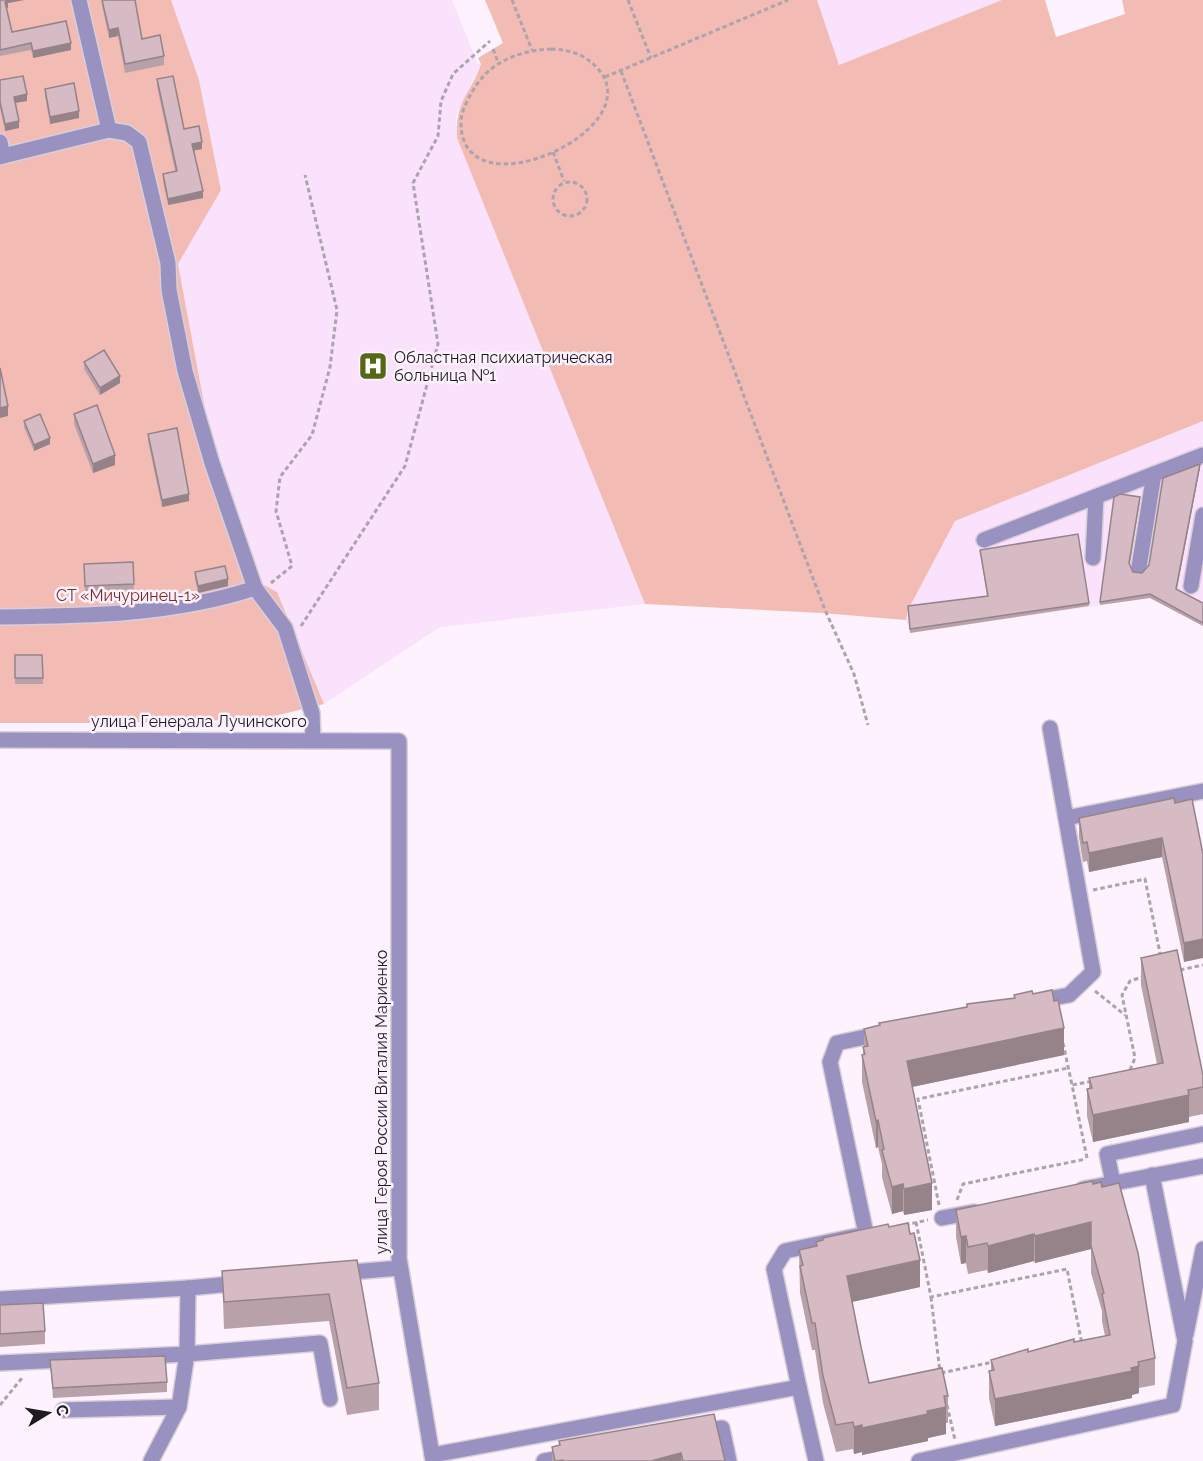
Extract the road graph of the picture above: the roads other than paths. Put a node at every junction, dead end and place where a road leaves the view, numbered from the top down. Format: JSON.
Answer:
{"nodes":[{"id":1,"x":79,"y":0,"type":"edge"},
{"id":2,"x":109,"y":130,"type":"junction"},
{"id":3,"x":1,"y":152,"type":"edge"},
{"id":4,"x":1203,"y":455,"type":"edge"},
{"id":5,"x":1155,"y":474,"type":"junction"},
{"id":6,"x":1096,"y":496,"type":"junction"},
{"id":7,"x":1203,"y":515,"type":"edge"},
{"id":8,"x":984,"y":540,"type":"dead end"},
{"id":9,"x":1092,"y":558,"type":"dead end"},
{"id":10,"x":1139,"y":567,"type":"dead end"},
{"id":11,"x":1191,"y":586,"type":"dead end"},
{"id":12,"x":255,"y":588,"type":"junction"},
{"id":13,"x":0,"y":617,"type":"edge"},
{"id":14,"x":1050,"y":728,"type":"dead end"},
{"id":15,"x":313,"y":739,"type":"junction"},
{"id":16,"x":0,"y":740,"type":"edge"},
{"id":17,"x":399,"y":741,"type":"joint"},
{"id":18,"x":1203,"y":791,"type":"edge"},
{"id":19,"x":1066,"y":818,"type":"junction"},
{"id":20,"x":1020,"y":1005,"type":"edge"},
{"id":21,"x":894,"y":1031,"type":"edge"},
{"id":22,"x":1203,"y":1134,"type":"edge"},
{"id":23,"x":1203,"y":1166,"type":"edge"},
{"id":24,"x":1152,"y":1175,"type":"junction"},
{"id":25,"x":1113,"y":1183,"type":"junction"},
{"id":26,"x":1067,"y":1193,"type":"edge"},
{"id":27,"x":986,"y":1209,"type":"edge"},
{"id":28,"x":942,"y":1218,"type":"road end"},
{"id":29,"x":1203,"y":1249,"type":"edge"},
{"id":30,"x":400,"y":1268,"type":"junction"},
{"id":31,"x":324,"y":1275,"type":"edge"},
{"id":32,"x":256,"y":1281,"type":"edge"},
{"id":33,"x":188,"y":1288,"type":"junction"},
{"id":34,"x":0,"y":1299,"type":"edge"},
{"id":35,"x":1185,"y":1341,"type":"junction"},
{"id":36,"x":187,"y":1354,"type":"junction"},
{"id":37,"x":0,"y":1363,"type":"edge"},
{"id":38,"x":799,"y":1386,"type":"junction"},
{"id":39,"x":330,"y":1399,"type":"dead end"},
{"id":40,"x":179,"y":1407,"type":"junction"},
{"id":41,"x":63,"y":1410,"type":"dead end"},
{"id":42,"x":689,"y":1434,"type":"edge"},
{"id":43,"x":589,"y":1453,"type":"edge"},
{"id":44,"x":433,"y":1458,"type":"edge"},
{"id":45,"x":151,"y":1461,"type":"edge"},
{"id":46,"x":544,"y":1461,"type":"edge"},
{"id":47,"x":729,"y":1461,"type":"edge"},
{"id":48,"x":816,"y":1461,"type":"edge"},
{"id":49,"x":919,"y":1461,"type":"edge"}],
"edges":[{"from":1,"to":2,"type":"street"},
{"from":2,"to":3,"type":"street"},
{"from":2,"to":12,"type":"street"},
{"from":4,"to":5,"type":"street"},
{"from":5,"to":6,"type":"street"},
{"from":5,"to":10,"type":"street"},
{"from":6,"to":8,"type":"street"},
{"from":6,"to":9,"type":"street"},
{"from":7,"to":11,"type":"street"},
{"from":12,"to":13,"type":"street"},
{"from":12,"to":15,"type":"street"},
{"from":14,"to":19,"type":"street"},
{"from":15,"to":16,"type":"street","name":"улица Генерала Лучинского"},
{"from":15,"to":17,"type":"street","name":"улица Генерала Лучинского"},
{"from":17,"to":30,"type":"street","name":"улица Героя России Виталия Мариенко"},
{"from":18,"to":19,"type":"street"},
{"from":19,"to":20,"type":"street"},
{"from":21,"to":38,"type":"street"},
{"from":22,"to":25,"type":"street"},
{"from":23,"to":24,"type":"street"},
{"from":24,"to":25,"type":"street"},
{"from":24,"to":35,"type":"street"},
{"from":25,"to":26,"type":"street"},
{"from":27,"to":28,"type":"street"},
{"from":29,"to":35,"type":"street"},
{"from":30,"to":31,"type":"street"},
{"from":30,"to":44,"type":"street","name":"улица Героя России Виталия Мариенко"},
{"from":32,"to":33,"type":"street"},
{"from":33,"to":34,"type":"street"},
{"from":33,"to":36,"type":"street"},
{"from":35,"to":49,"type":"street"},
{"from":36,"to":37,"type":"street"},
{"from":36,"to":39,"type":"street"},
{"from":36,"to":40,"type":"street"},
{"from":38,"to":44,"type":"street"},
{"from":38,"to":48,"type":"street"},
{"from":40,"to":41,"type":"street"},
{"from":40,"to":45,"type":"street"},
{"from":42,"to":47,"type":"street"},
{"from":43,"to":46,"type":"street"}]}
